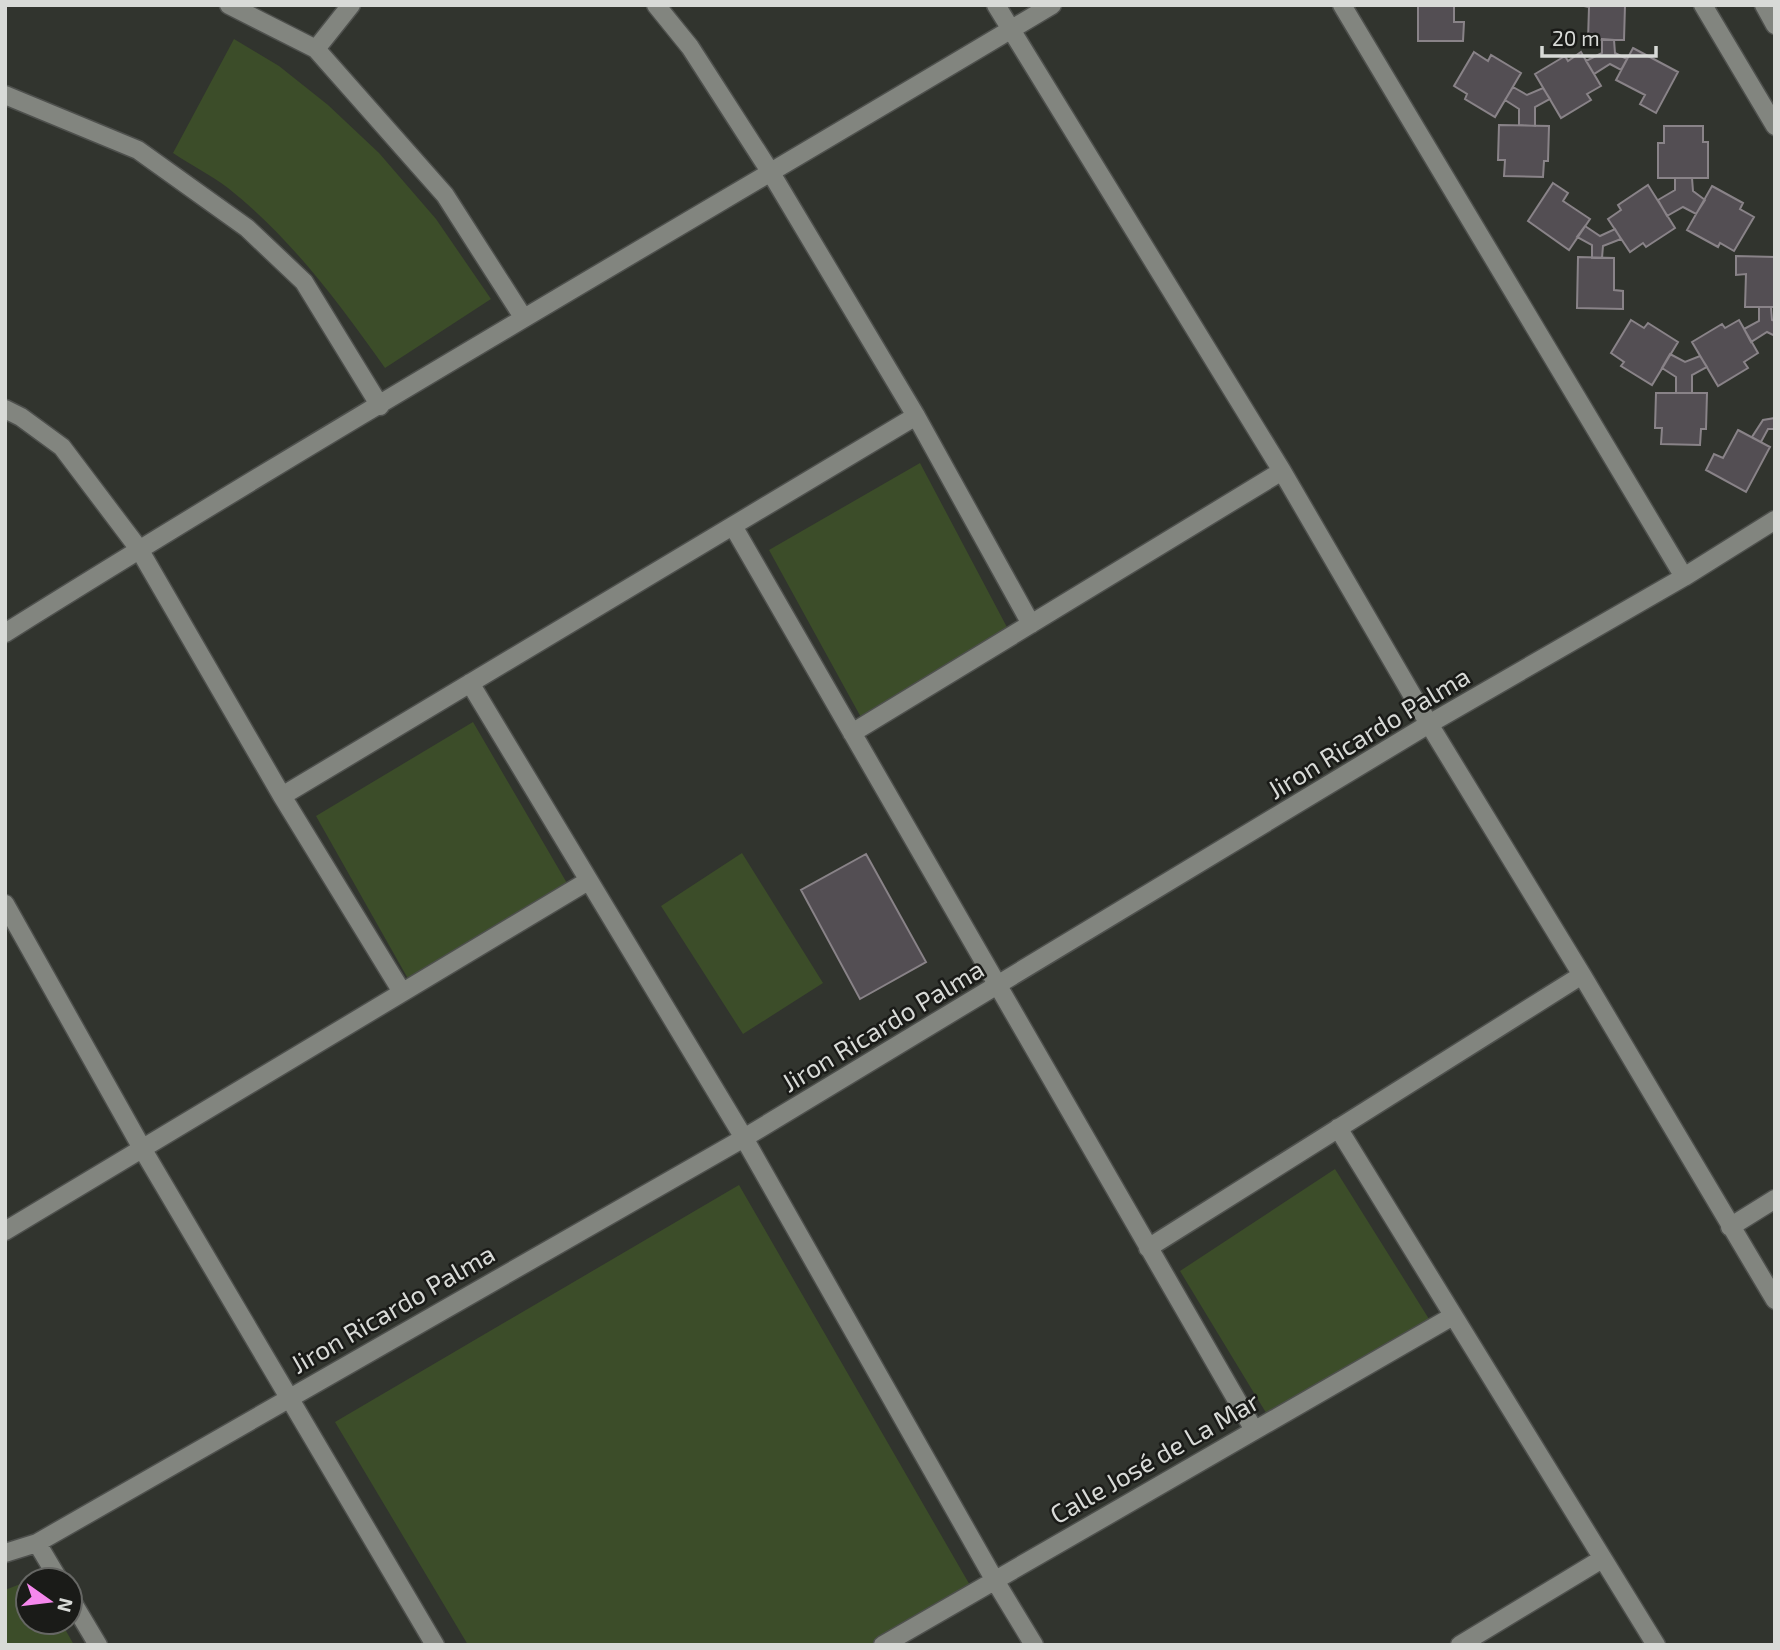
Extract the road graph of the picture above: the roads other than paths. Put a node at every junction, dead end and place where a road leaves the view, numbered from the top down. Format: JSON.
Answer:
{"nodes":[{"id":1,"x":229,"y":5,"type":"edge"},
{"id":2,"x":351,"y":5,"type":"edge"},
{"id":3,"x":656,"y":5,"type":"edge"},
{"id":4,"x":996,"y":5,"type":"edge"},
{"id":5,"x":1052,"y":5,"type":"edge"},
{"id":6,"x":1342,"y":5,"type":"edge"},
{"id":7,"x":1703,"y":5,"type":"edge"},
{"id":8,"x":1763,"y":5,"type":"edge"},
{"id":9,"x":1775,"y":24,"type":"edge"},
{"id":10,"x":1012,"y":30,"type":"junction"},
{"id":11,"x":316,"y":49,"type":"junction"},
{"id":12,"x":5,"y":95,"type":"edge"},
{"id":13,"x":1775,"y":126,"type":"edge"},
{"id":14,"x":771,"y":173,"type":"junction"},
{"id":15,"x":523,"y":317,"type":"junction"},
{"id":16,"x":380,"y":406,"type":"junction"},
{"id":17,"x":5,"y":409,"type":"edge"},
{"id":18,"x":916,"y":416,"type":"junction"},
{"id":19,"x":1282,"y":471,"type":"junction"},
{"id":20,"x":1775,"y":520,"type":"edge"},
{"id":21,"x":733,"y":526,"type":"junction"},
{"id":22,"x":139,"y":549,"type":"junction"},
{"id":23,"x":1684,"y":578,"type":"junction"},
{"id":24,"x":1031,"y":624,"type":"junction"},
{"id":25,"x":5,"y":633,"type":"edge"},
{"id":26,"x":470,"y":683,"type":"junction"},
{"id":27,"x":1429,"y":724,"type":"junction"},
{"id":28,"x":852,"y":733,"type":"junction"},
{"id":29,"x":282,"y":796,"type":"junction"},
{"id":30,"x":588,"y":880,"type":"junction"},
{"id":31,"x":5,"y":904,"type":"edge"},
{"id":32,"x":1582,"y":975,"type":"junction"},
{"id":33,"x":998,"y":986,"type":"junction"},
{"id":34,"x":402,"y":992,"type":"junction"},
{"id":35,"x":1338,"y":1128,"type":"junction"},
{"id":36,"x":744,"y":1138,"type":"junction"},
{"id":37,"x":143,"y":1150,"type":"junction"},
{"id":38,"x":1775,"y":1199,"type":"edge"},
{"id":39,"x":1730,"y":1227,"type":"junction"},
{"id":40,"x":5,"y":1231,"type":"edge"},
{"id":41,"x":1148,"y":1248,"type":"junction"},
{"id":42,"x":1775,"y":1300,"type":"edge"},
{"id":43,"x":1453,"y":1316,"type":"junction"},
{"id":44,"x":289,"y":1398,"type":"junction"},
{"id":45,"x":1254,"y":1430,"type":"junction"},
{"id":46,"x":37,"y":1543,"type":"junction"},
{"id":47,"x":5,"y":1553,"type":"edge"},
{"id":48,"x":1602,"y":1559,"type":"junction"},
{"id":49,"x":51,"y":1566,"type":"edge"},
{"id":50,"x":994,"y":1580,"type":"junction"},
{"id":51,"x":84,"y":1622,"type":"edge"},
{"id":52,"x":98,"y":1645,"type":"edge"},
{"id":53,"x":435,"y":1645,"type":"edge"},
{"id":54,"x":883,"y":1645,"type":"edge"},
{"id":55,"x":1034,"y":1645,"type":"edge"},
{"id":56,"x":1460,"y":1645,"type":"edge"},
{"id":57,"x":1656,"y":1645,"type":"edge"}],
"edges":[{"from":1,"to":11,"type":"street"},
{"from":2,"to":11,"type":"street"},
{"from":3,"to":14,"type":"street"},
{"from":4,"to":10,"type":"street"},
{"from":5,"to":10,"type":"street"},
{"from":6,"to":23,"type":"street"},
{"from":7,"to":13,"type":"street"},
{"from":8,"to":9,"type":"street"},
{"from":10,"to":14,"type":"street"},
{"from":10,"to":19,"type":"street"},
{"from":11,"to":15,"type":"street"},
{"from":12,"to":16,"type":"street"},
{"from":14,"to":15,"type":"street"},
{"from":14,"to":18,"type":"street"},
{"from":15,"to":16,"type":"street"},
{"from":16,"to":22,"type":"street"},
{"from":17,"to":22,"type":"street"},
{"from":18,"to":21,"type":"street"},
{"from":18,"to":24,"type":"street"},
{"from":19,"to":24,"type":"street"},
{"from":19,"to":27,"type":"street"},
{"from":20,"to":23,"type":"street","name":"Jiron Ricardo Palma"},
{"from":21,"to":26,"type":"street"},
{"from":21,"to":28,"type":"street"},
{"from":22,"to":25,"type":"street"},
{"from":22,"to":29,"type":"street"},
{"from":23,"to":27,"type":"street","name":"Jiron Ricardo Palma"},
{"from":24,"to":28,"type":"street"},
{"from":26,"to":29,"type":"street"},
{"from":26,"to":30,"type":"street"},
{"from":27,"to":32,"type":"street"},
{"from":27,"to":33,"type":"street","name":"Jiron Ricardo Palma"},
{"from":28,"to":33,"type":"street"},
{"from":29,"to":34,"type":"street"},
{"from":30,"to":34,"type":"street"},
{"from":30,"to":36,"type":"street"},
{"from":31,"to":37,"type":"street"},
{"from":32,"to":35,"type":"street"},
{"from":32,"to":39,"type":"street"},
{"from":33,"to":36,"type":"street","name":"Jiron Ricardo Palma"},
{"from":33,"to":41,"type":"street"},
{"from":34,"to":37,"type":"street"},
{"from":35,"to":41,"type":"street"},
{"from":35,"to":43,"type":"street"},
{"from":36,"to":44,"type":"street","name":"Jiron Ricardo Palma"},
{"from":36,"to":50,"type":"street"},
{"from":37,"to":40,"type":"street"},
{"from":37,"to":44,"type":"street"},
{"from":38,"to":39,"type":"street"},
{"from":39,"to":42,"type":"street"},
{"from":41,"to":45,"type":"street"},
{"from":43,"to":45,"type":"street","name":"Calle José de La Mar"},
{"from":43,"to":48,"type":"street"},
{"from":44,"to":46,"type":"street","name":"Jiron Ricardo Palma"},
{"from":44,"to":53,"type":"street"},
{"from":45,"to":50,"type":"street","name":"Calle José de La Mar"},
{"from":46,"to":47,"type":"street","name":"Jiron Ricardo Palma"},
{"from":46,"to":49,"type":"street"},
{"from":48,"to":56,"type":"street"},
{"from":48,"to":57,"type":"street"},
{"from":50,"to":54,"type":"street","name":"Calle José de La Mar"},
{"from":50,"to":55,"type":"street"},
{"from":51,"to":52,"type":"street"}]}
